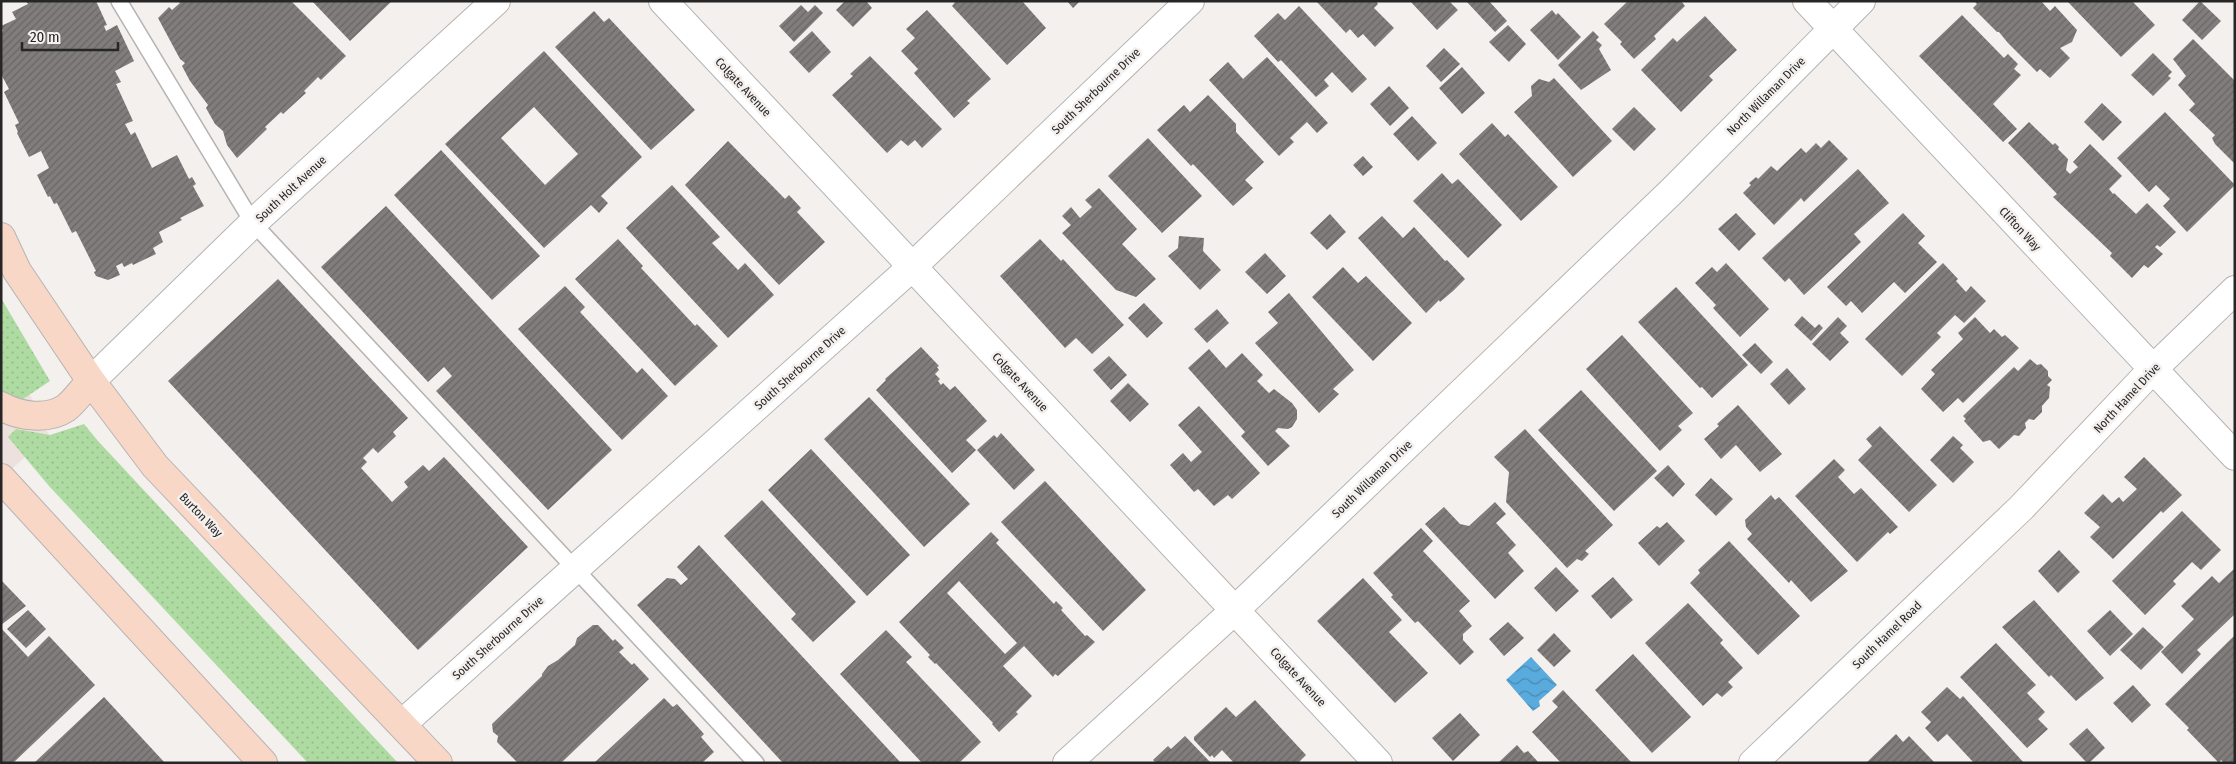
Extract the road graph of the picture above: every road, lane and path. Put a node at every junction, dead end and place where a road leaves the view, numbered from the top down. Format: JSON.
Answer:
{"nodes":[{"id":1,"x":119,"y":1,"type":"edge"},
{"id":2,"x":496,"y":1,"type":"edge"},
{"id":3,"x":662,"y":1,"type":"edge"},
{"id":4,"x":1190,"y":1,"type":"edge"},
{"id":5,"x":1807,"y":1,"type":"edge"},
{"id":6,"x":1861,"y":1,"type":"edge"},
{"id":7,"x":1834,"y":28,"type":"junction"},
{"id":8,"x":1672,"y":191,"type":"joint"},
{"id":9,"x":254,"y":224,"type":"junction"},
{"id":10,"x":1,"y":238,"type":"edge"},
{"id":11,"x":912,"y":267,"type":"junction"},
{"id":12,"x":2235,"y":290,"type":"edge"},
{"id":13,"x":2152,"y":370,"type":"junction"},
{"id":14,"x":91,"y":381,"type":"junction"},
{"id":15,"x":1,"y":406,"type":"edge"},
{"id":16,"x":2235,"y":456,"type":"edge"},
{"id":17,"x":1,"y":478,"type":"edge"},
{"id":18,"x":2021,"y":508,"type":"joint"},
{"id":19,"x":575,"y":568,"type":"junction"},
{"id":20,"x":1235,"y":610,"type":"junction"},
{"id":21,"x":402,"y":724,"type":"junction"},
{"id":22,"x":263,"y":763,"type":"edge"},
{"id":23,"x":438,"y":763,"type":"edge"},
{"id":24,"x":756,"y":763,"type":"edge"},
{"id":25,"x":1067,"y":763,"type":"edge"},
{"id":26,"x":1378,"y":763,"type":"edge"},
{"id":27,"x":1753,"y":763,"type":"edge"}],
"edges":[{"from":1,"to":9,"type":"lane"},
{"from":2,"to":9,"type":"street","name":"South Holt Avenue"},
{"from":3,"to":11,"type":"street","name":"Colgate Avenue"},
{"from":4,"to":11,"type":"street","name":"South Sherbourne Drive"},
{"from":5,"to":7,"type":"street","name":"Clifton Way"},
{"from":6,"to":7,"type":"street","name":"North Willaman Drive"},
{"from":7,"to":8,"type":"street","name":"North Willaman Drive"},
{"from":7,"to":13,"type":"street","name":"Clifton Way"},
{"from":8,"to":20,"type":"street","name":"South Willaman Drive"},
{"from":9,"to":14,"type":"street","name":"South Holt Avenue"},
{"from":9,"to":19,"type":"lane"},
{"from":10,"to":14,"type":"main road","name":"Burton Way"},
{"from":11,"to":19,"type":"street","name":"South Sherbourne Drive"},
{"from":11,"to":20,"type":"street","name":"Colgate Avenue"},
{"from":12,"to":13,"type":"street","name":"North Hamel Drive"},
{"from":13,"to":16,"type":"street","name":"Clifton Way"},
{"from":13,"to":18,"type":"street","name":"North Hamel Drive"},
{"from":14,"to":15,"type":"main road"},
{"from":14,"to":21,"type":"main road","name":"Burton Way"},
{"from":17,"to":22,"type":"main road"},
{"from":18,"to":27,"type":"street","name":"South Hamel Road"},
{"from":19,"to":21,"type":"street","name":"South Sherbourne Drive"},
{"from":19,"to":24,"type":"lane"},
{"from":20,"to":25,"type":"street","name":"South Willaman Drive"},
{"from":20,"to":26,"type":"street","name":"Colgate Avenue"},
{"from":21,"to":23,"type":"main road","name":"Burton Way"}]}
